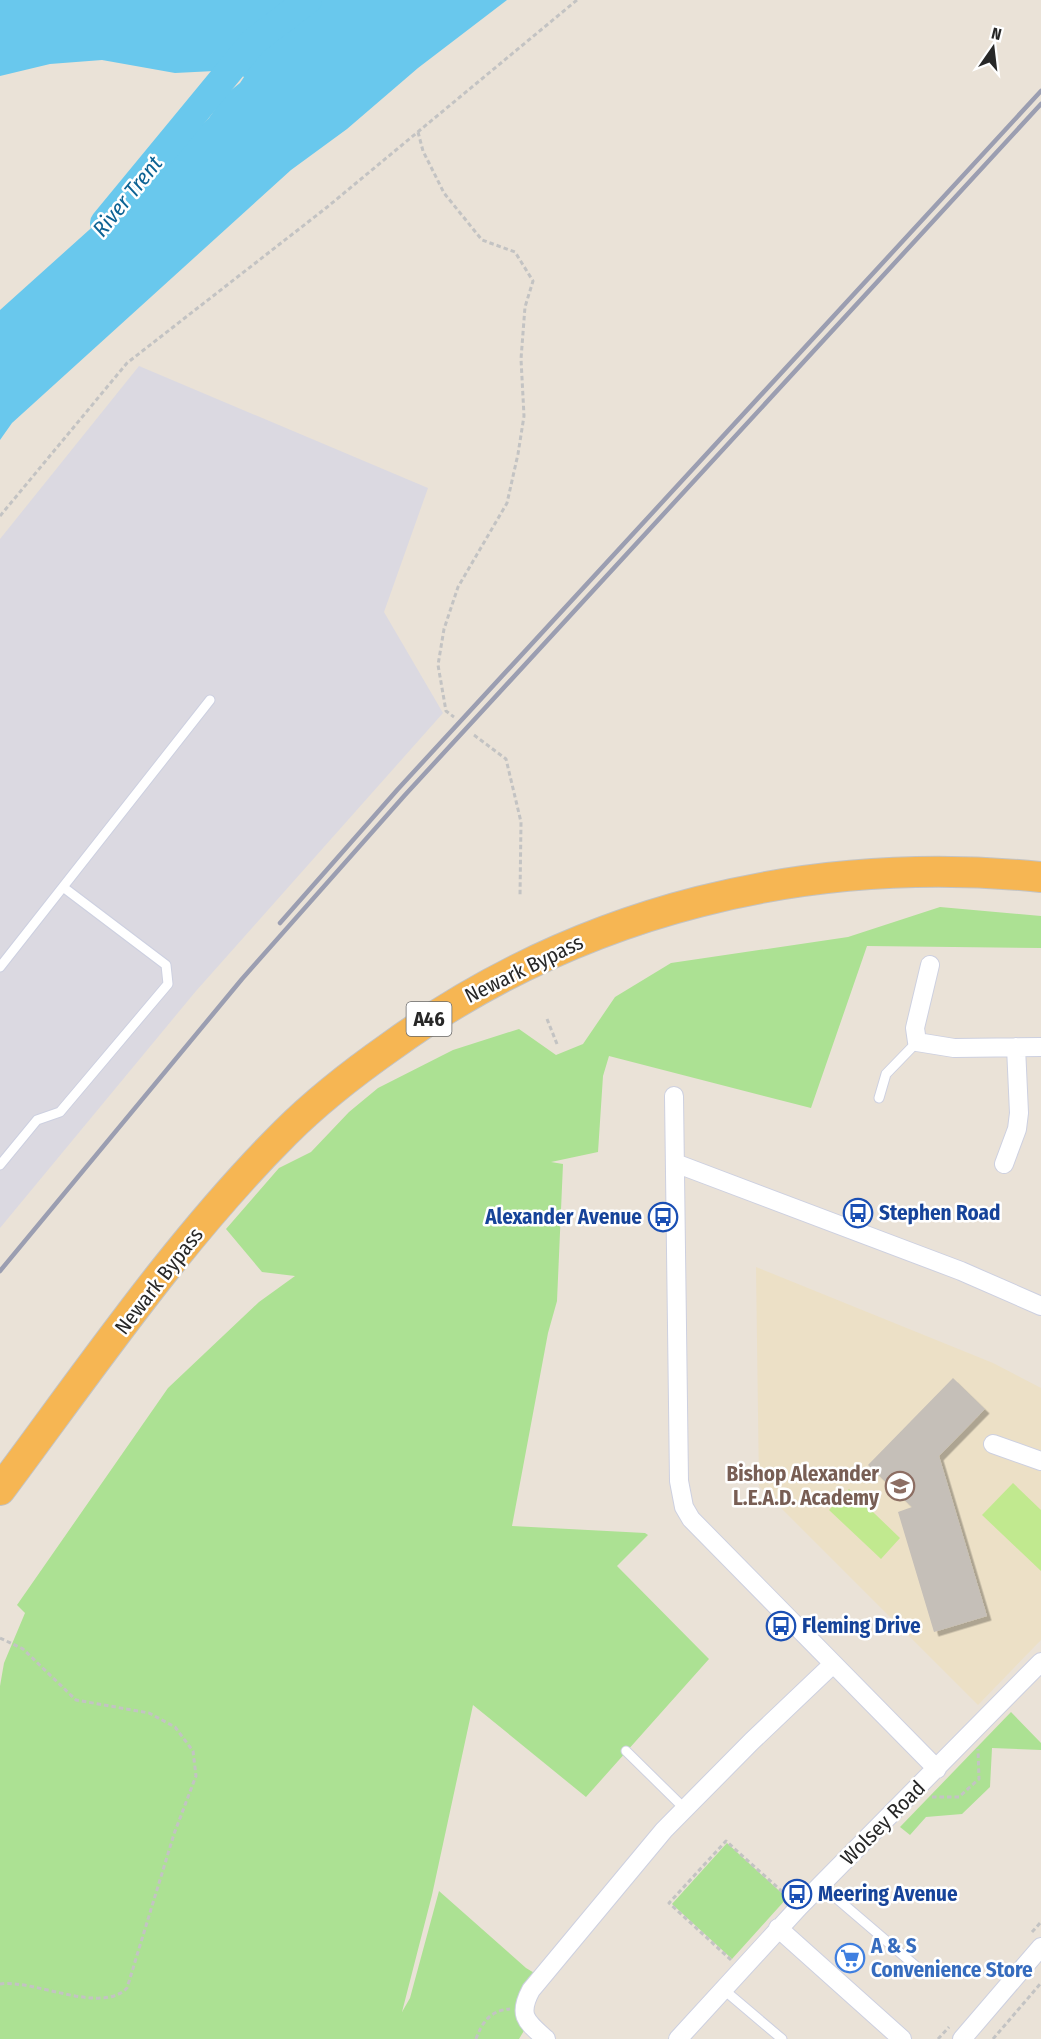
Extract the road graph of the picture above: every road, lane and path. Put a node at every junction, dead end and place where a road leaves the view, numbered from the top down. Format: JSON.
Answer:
{"nodes":[{"id":1,"x":577,"y":0,"type":"edge"},
{"id":2,"x":418,"y":132,"type":"junction"},
{"id":3,"x":0,"y":516,"type":"edge"},
{"id":4,"x":210,"y":700,"type":"dead end"},
{"id":5,"x":454,"y":717,"type":"dead end"},
{"id":6,"x":474,"y":735,"type":"dead end"},
{"id":7,"x":1041,"y":877,"type":"edge"},
{"id":8,"x":63,"y":887,"type":"junction"},
{"id":9,"x":520,"y":896,"type":"dead end"},
{"id":10,"x":930,"y":965,"type":"dead end"},
{"id":11,"x":0,"y":968,"type":"edge"},
{"id":12,"x":547,"y":1019,"type":"dead end"},
{"id":13,"x":917,"y":1042,"type":"junction"},
{"id":14,"x":557,"y":1044,"type":"dead end"},
{"id":15,"x":1016,"y":1047,"type":"junction"},
{"id":16,"x":1041,"y":1047,"type":"edge"},
{"id":17,"x":674,"y":1096,"type":"dead end"},
{"id":18,"x":879,"y":1098,"type":"dead end"},
{"id":19,"x":675,"y":1163,"type":"junction"},
{"id":20,"x":1004,"y":1164,"type":"dead end"},
{"id":21,"x":0,"y":1165,"type":"edge"},
{"id":22,"x":1041,"y":1306,"type":"edge"},
{"id":23,"x":993,"y":1444,"type":"dead end"},
{"id":24,"x":1041,"y":1461,"type":"edge"},
{"id":25,"x":0,"y":1490,"type":"edge"},
{"id":26,"x":0,"y":1638,"type":"edge"},
{"id":27,"x":1041,"y":1662,"type":"edge"},
{"id":28,"x":833,"y":1664,"type":"junction"},
{"id":29,"x":978,"y":1726,"type":"junction"},
{"id":30,"x":626,"y":1751,"type":"dead end"},
{"id":31,"x":938,"y":1769,"type":"junction"},
{"id":32,"x":909,"y":1797,"type":"junction"},
{"id":33,"x":685,"y":1809,"type":"junction"},
{"id":34,"x":821,"y":1885,"type":"junction"},
{"id":35,"x":799,"y":1907,"type":"junction"},
{"id":36,"x":778,"y":1928,"type":"junction"},
{"id":37,"x":1041,"y":1947,"type":"edge"},
{"id":38,"x":741,"y":1969,"type":"junction"},
{"id":39,"x":925,"y":1974,"type":"dead end"},
{"id":40,"x":1041,"y":1983,"type":"edge"},
{"id":41,"x":0,"y":1984,"type":"edge"},
{"id":42,"x":723,"y":1989,"type":"junction"},
{"id":43,"x":524,"y":2008,"type":"junction"},
{"id":44,"x":476,"y":2039,"type":"edge"},
{"id":45,"x":546,"y":2039,"type":"edge"},
{"id":46,"x":678,"y":2039,"type":"edge"},
{"id":47,"x":782,"y":2039,"type":"edge"},
{"id":48,"x":902,"y":2039,"type":"edge"},
{"id":49,"x":962,"y":2039,"type":"edge"},
{"id":50,"x":993,"y":2039,"type":"edge"}],
"edges":[{"from":1,"to":2,"type":"path"},
{"from":2,"to":3,"type":"path"},
{"from":2,"to":5,"type":"path"},
{"from":4,"to":8,"type":"lane"},
{"from":6,"to":9,"type":"path"},
{"from":7,"to":25,"type":"highway","name":"Newark Bypass","number":"A46"},
{"from":8,"to":11,"type":"lane"},
{"from":8,"to":21,"type":"lane"},
{"from":10,"to":13,"type":"street"},
{"from":12,"to":14,"type":"path"},
{"from":13,"to":15,"type":"street"},
{"from":13,"to":18,"type":"lane"},
{"from":15,"to":16,"type":"street"},
{"from":15,"to":20,"type":"street"},
{"from":17,"to":19,"type":"street"},
{"from":19,"to":22,"type":"street"},
{"from":19,"to":28,"type":"street"},
{"from":23,"to":24,"type":"street"},
{"from":26,"to":41,"type":"path"},
{"from":27,"to":29,"type":"street","name":"Wolsey Road"},
{"from":28,"to":31,"type":"street"},
{"from":28,"to":33,"type":"street"},
{"from":29,"to":31,"type":"street","name":"Wolsey Road"},
{"from":29,"to":32,"type":"path"},
{"from":30,"to":33,"type":"lane"},
{"from":31,"to":32,"type":"street","name":"Wolsey Road"},
{"from":32,"to":34,"type":"street","name":"Wolsey Road"},
{"from":33,"to":43,"type":"street"},
{"from":34,"to":35,"type":"street","name":"Wolsey Road"},
{"from":34,"to":39,"type":"lane"},
{"from":35,"to":36,"type":"street","name":"Wolsey Road"},
{"from":35,"to":38,"type":"path"},
{"from":36,"to":38,"type":"street","name":"Wolsey Road"},
{"from":36,"to":48,"type":"street"},
{"from":37,"to":49,"type":"street"},
{"from":38,"to":42,"type":"street","name":"Wolsey Road"},
{"from":40,"to":50,"type":"path"},
{"from":42,"to":46,"type":"street","name":"Wolsey Road"},
{"from":42,"to":47,"type":"lane"},
{"from":43,"to":44,"type":"path"},
{"from":43,"to":45,"type":"street"}]}
